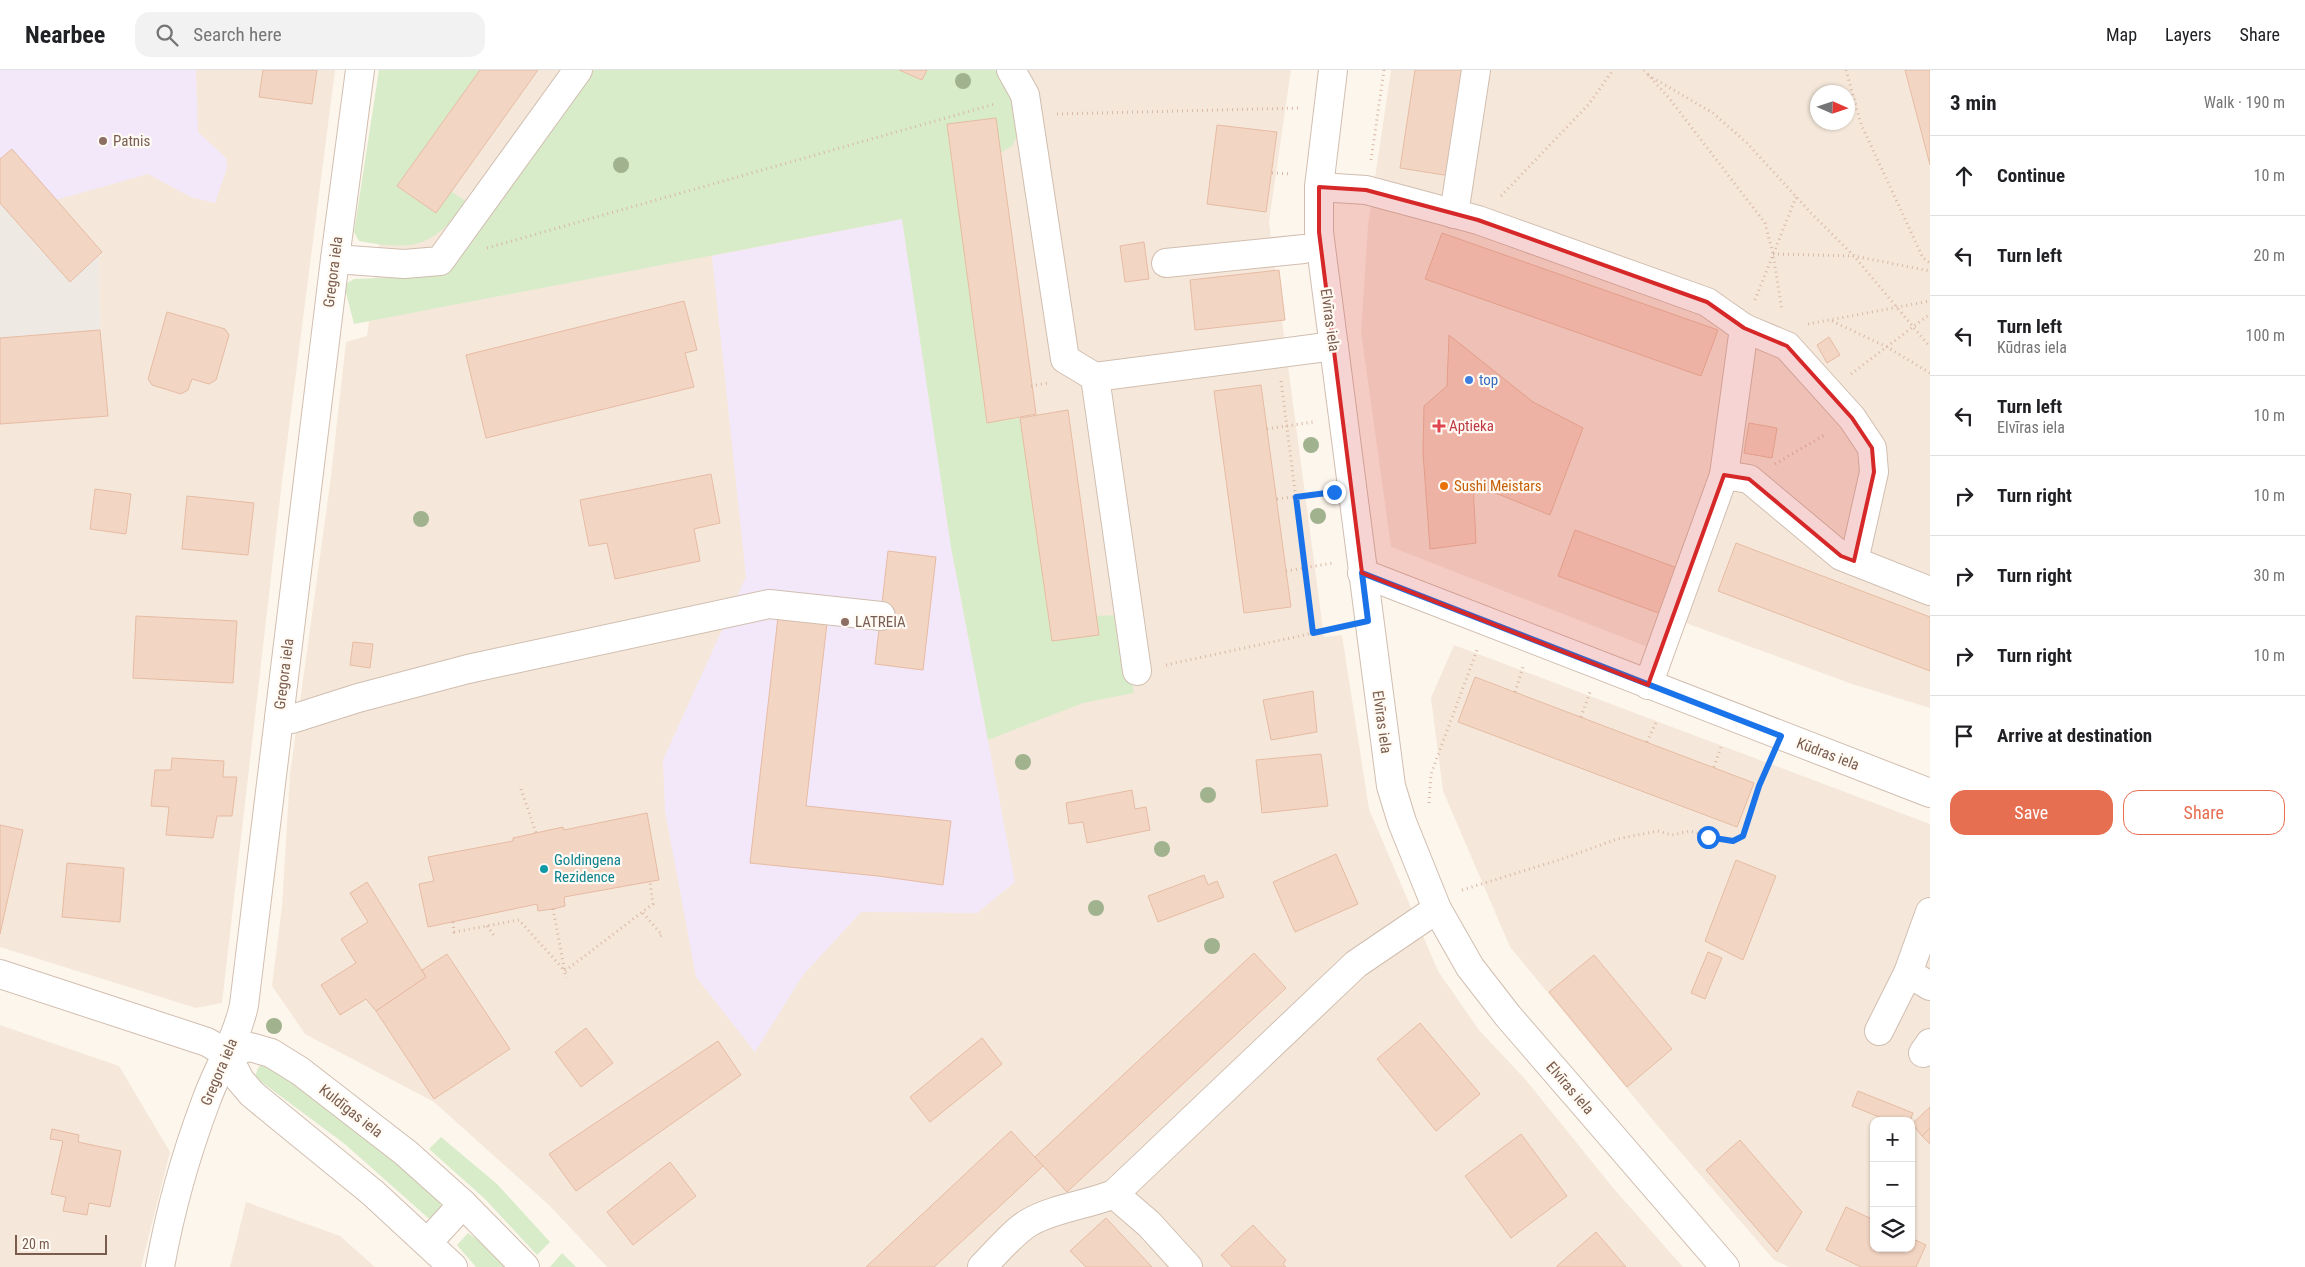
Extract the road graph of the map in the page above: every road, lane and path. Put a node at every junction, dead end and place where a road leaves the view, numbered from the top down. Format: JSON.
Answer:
{"nodes":[{"id":1,"x":360,"y":70,"type":"edge"},
{"id":2,"x":578,"y":70,"type":"edge"},
{"id":3,"x":1011,"y":70,"type":"edge"},
{"id":4,"x":1334,"y":70,"type":"edge"},
{"id":5,"x":1384,"y":70,"type":"edge"},
{"id":6,"x":1476,"y":70,"type":"edge"},
{"id":7,"x":1614,"y":70,"type":"edge"},
{"id":8,"x":1644,"y":70,"type":"edge"},
{"id":9,"x":1846,"y":70,"type":"edge"},
{"id":10,"x":1648,"y":74,"type":"junction"},
{"id":11,"x":1027,"y":105,"type":"junction"},
{"id":12,"x":1329,"y":107,"type":"junction"},
{"id":13,"x":1272,"y":172,"type":"dead end"},
{"id":14,"x":1308,"y":181,"type":"junction"},
{"id":15,"x":1366,"y":190,"type":"junction"},
{"id":16,"x":1796,"y":197,"type":"junction"},
{"id":17,"x":1466,"y":217,"type":"junction"},
{"id":18,"x":1304,"y":249,"type":"dead end"},
{"id":19,"x":1773,"y":254,"type":"junction"},
{"id":20,"x":1854,"y":256,"type":"junction"},
{"id":21,"x":335,"y":259,"type":"junction"},
{"id":22,"x":440,"y":261,"type":"junction"},
{"id":23,"x":1166,"y":263,"type":"dead end"},
{"id":24,"x":1930,"y":263,"type":"edge"},
{"id":25,"x":1930,"y":271,"type":"edge"},
{"id":26,"x":1930,"y":301,"type":"edge"},
{"id":27,"x":1899,"y":308,"type":"junction"},
{"id":28,"x":1930,"y":314,"type":"edge"},
{"id":29,"x":1832,"y":321,"type":"junction"},
{"id":30,"x":1915,"y":326,"type":"junction"},
{"id":31,"x":1744,"y":328,"type":"junction"},
{"id":32,"x":1786,"y":336,"type":"junction"},
{"id":33,"x":1334,"y":346,"type":"junction"},
{"id":34,"x":1887,"y":347,"type":"junction"},
{"id":35,"x":1930,"y":347,"type":"edge"},
{"id":36,"x":1277,"y":353,"type":"junction"},
{"id":37,"x":1930,"y":373,"type":"edge"},
{"id":38,"x":1095,"y":377,"type":"junction"},
{"id":39,"x":1829,"y":392,"type":"junction"},
{"id":40,"x":1852,"y":418,"type":"junction"},
{"id":41,"x":1315,"y":422,"type":"dead end"},
{"id":42,"x":1287,"y":426,"type":"junction"},
{"id":43,"x":1267,"y":429,"type":"dead end"},
{"id":44,"x":1736,"y":477,"type":"junction"},
{"id":45,"x":1325,"y":493,"type":"dead end"},
{"id":46,"x":1296,"y":497,"type":"junction"},
{"id":47,"x":1277,"y":499,"type":"dead end"},
{"id":48,"x":1854,"y":561,"type":"junction"},
{"id":49,"x":1336,"y":562,"type":"dead end"},
{"id":50,"x":1305,"y":568,"type":"junction"},
{"id":51,"x":1286,"y":571,"type":"dead end"},
{"id":52,"x":1362,"y":573,"type":"junction"},
{"id":53,"x":1930,"y":591,"type":"edge"},
{"id":54,"x":881,"y":616,"type":"dead end"},
{"id":55,"x":1368,"y":621,"type":"junction"},
{"id":56,"x":1489,"y":623,"type":"junction"},
{"id":57,"x":1313,"y":633,"type":"junction"},
{"id":58,"x":1137,"y":671,"type":"joint"},
{"id":59,"x":1648,"y":685,"type":"junction"},
{"id":60,"x":278,"y":718,"type":"junction"},
{"id":61,"x":1781,"y":736,"type":"junction"},
{"id":62,"x":521,"y":789,"type":"dead end"},
{"id":63,"x":1930,"y":793,"type":"edge"},
{"id":64,"x":536,"y":832,"type":"dead end"},
{"id":65,"x":1411,"y":843,"type":"junction"},
{"id":66,"x":650,"y":882,"type":"dead end"},
{"id":67,"x":1460,"y":891,"type":"dead end"},
{"id":68,"x":553,"y":908,"type":"dead end"},
{"id":69,"x":1437,"y":908,"type":"junction"},
{"id":70,"x":1930,"y":912,"type":"edge"},
{"id":71,"x":642,"y":913,"type":"junction"},
{"id":72,"x":453,"y":922,"type":"dead end"},
{"id":73,"x":487,"y":926,"type":"junction"},
{"id":74,"x":660,"y":936,"type":"dead end"},
{"id":75,"x":496,"y":938,"type":"dead end"},
{"id":76,"x":565,"y":971,"type":"junction"},
{"id":77,"x":0,"y":974,"type":"edge"},
{"id":78,"x":566,"y":978,"type":"dead end"},
{"id":79,"x":1919,"y":979,"type":"edge"},
{"id":80,"x":1879,"y":1031,"type":"dead end"},
{"id":81,"x":226,"y":1053,"type":"junction"},
{"id":82,"x":1114,"y":1194,"type":"junction"},
{"id":83,"x":464,"y":1204,"type":"junction"},
{"id":84,"x":428,"y":1242,"type":"junction"},
{"id":85,"x":160,"y":1267,"type":"edge"},
{"id":86,"x":453,"y":1267,"type":"edge"},
{"id":87,"x":524,"y":1267,"type":"edge"},
{"id":88,"x":982,"y":1267,"type":"edge"},
{"id":89,"x":1188,"y":1267,"type":"edge"},
{"id":90,"x":1725,"y":1267,"type":"edge"}],
"edges":[{"from":1,"to":21,"type":"street","name":"Gregora iela"},
{"from":2,"to":22,"type":"street"},
{"from":3,"to":11,"type":"street"},
{"from":4,"to":12,"type":"street","name":"Elvīras iela"},
{"from":5,"to":15,"type":"path"},
{"from":6,"to":17,"type":"street"},
{"from":7,"to":17,"type":"path"},
{"from":8,"to":10,"type":"path"},
{"from":9,"to":24,"type":"path"},
{"from":10,"to":16,"type":"path"},
{"from":10,"to":19,"type":"path"},
{"from":11,"to":12,"type":"path"},
{"from":11,"to":22,"type":"path"},
{"from":11,"to":38,"type":"street"},
{"from":12,"to":14,"type":"street","name":"Elvīras iela"},
{"from":13,"to":14,"type":"path"},
{"from":14,"to":15,"type":"street"},
{"from":14,"to":33,"type":"street","name":"Elvīras iela"},
{"from":15,"to":17,"type":"street"},
{"from":16,"to":19,"type":"path"},
{"from":16,"to":20,"type":"path"},
{"from":17,"to":31,"type":"street"},
{"from":18,"to":23,"type":"street"},
{"from":19,"to":20,"type":"path"},
{"from":19,"to":31,"type":"path"},
{"from":19,"to":32,"type":"path"},
{"from":20,"to":25,"type":"path"},
{"from":20,"to":27,"type":"path"},
{"from":21,"to":22,"type":"street"},
{"from":21,"to":60,"type":"street","name":"Gregora iela"},
{"from":26,"to":27,"type":"path"},
{"from":27,"to":29,"type":"path"},
{"from":27,"to":30,"type":"path"},
{"from":28,"to":30,"type":"path"},
{"from":29,"to":32,"type":"path"},
{"from":29,"to":34,"type":"path"},
{"from":30,"to":34,"type":"path"},
{"from":30,"to":35,"type":"path"},
{"from":31,"to":32,"type":"street"},
{"from":31,"to":44,"type":"street"},
{"from":32,"to":39,"type":"street"},
{"from":33,"to":36,"type":"street"},
{"from":33,"to":52,"type":"street","name":"Elvīras iela"},
{"from":34,"to":37,"type":"path"},
{"from":34,"to":39,"type":"path"},
{"from":36,"to":38,"type":"street"},
{"from":36,"to":42,"type":"path"},
{"from":38,"to":58,"type":"street"},
{"from":39,"to":40,"type":"street"},
{"from":40,"to":44,"type":"path"},
{"from":40,"to":48,"type":"street"},
{"from":41,"to":42,"type":"path"},
{"from":42,"to":43,"type":"path"},
{"from":42,"to":46,"type":"path"},
{"from":44,"to":48,"type":"street"},
{"from":44,"to":59,"type":"street"},
{"from":45,"to":46,"type":"path"},
{"from":46,"to":47,"type":"path"},
{"from":46,"to":50,"type":"path"},
{"from":48,"to":53,"type":"street"},
{"from":49,"to":50,"type":"path"},
{"from":50,"to":51,"type":"path"},
{"from":50,"to":57,"type":"path"},
{"from":52,"to":55,"type":"street","name":"Elvīras iela"},
{"from":52,"to":56,"type":"street","name":"Kūdras iela"},
{"from":54,"to":60,"type":"street"},
{"from":55,"to":57,"type":"path"},
{"from":55,"to":65,"type":"street","name":"Elvīras iela"},
{"from":56,"to":59,"type":"street","name":"Kūdras iela"},
{"from":56,"to":65,"type":"path"},
{"from":57,"to":58,"type":"path"},
{"from":59,"to":61,"type":"street","name":"Kūdras iela"},
{"from":60,"to":81,"type":"street","name":"Gregora iela"},
{"from":61,"to":63,"type":"street","name":"Kūdras iela"},
{"from":61,"to":67,"type":"path"},
{"from":62,"to":64,"type":"path"},
{"from":65,"to":69,"type":"street","name":"Elvīras iela"},
{"from":66,"to":71,"type":"path"},
{"from":68,"to":76,"type":"path"},
{"from":69,"to":82,"type":"street"},
{"from":69,"to":90,"type":"street","name":"Elvīras iela"},
{"from":70,"to":79,"type":"street"},
{"from":71,"to":74,"type":"path"},
{"from":71,"to":76,"type":"path"},
{"from":72,"to":73,"type":"path"},
{"from":73,"to":75,"type":"path"},
{"from":73,"to":76,"type":"path"},
{"from":76,"to":78,"type":"path"},
{"from":77,"to":81,"type":"street"},
{"from":79,"to":80,"type":"street"},
{"from":81,"to":83,"type":"street","name":"Kuldīgas iela"},
{"from":81,"to":84,"type":"street"},
{"from":81,"to":85,"type":"street","name":"Gregora iela"},
{"from":82,"to":88,"type":"street"},
{"from":82,"to":89,"type":"street"},
{"from":83,"to":84,"type":"street"},
{"from":83,"to":87,"type":"street","name":"Kuldīgas iela"},
{"from":84,"to":86,"type":"street"}]}
